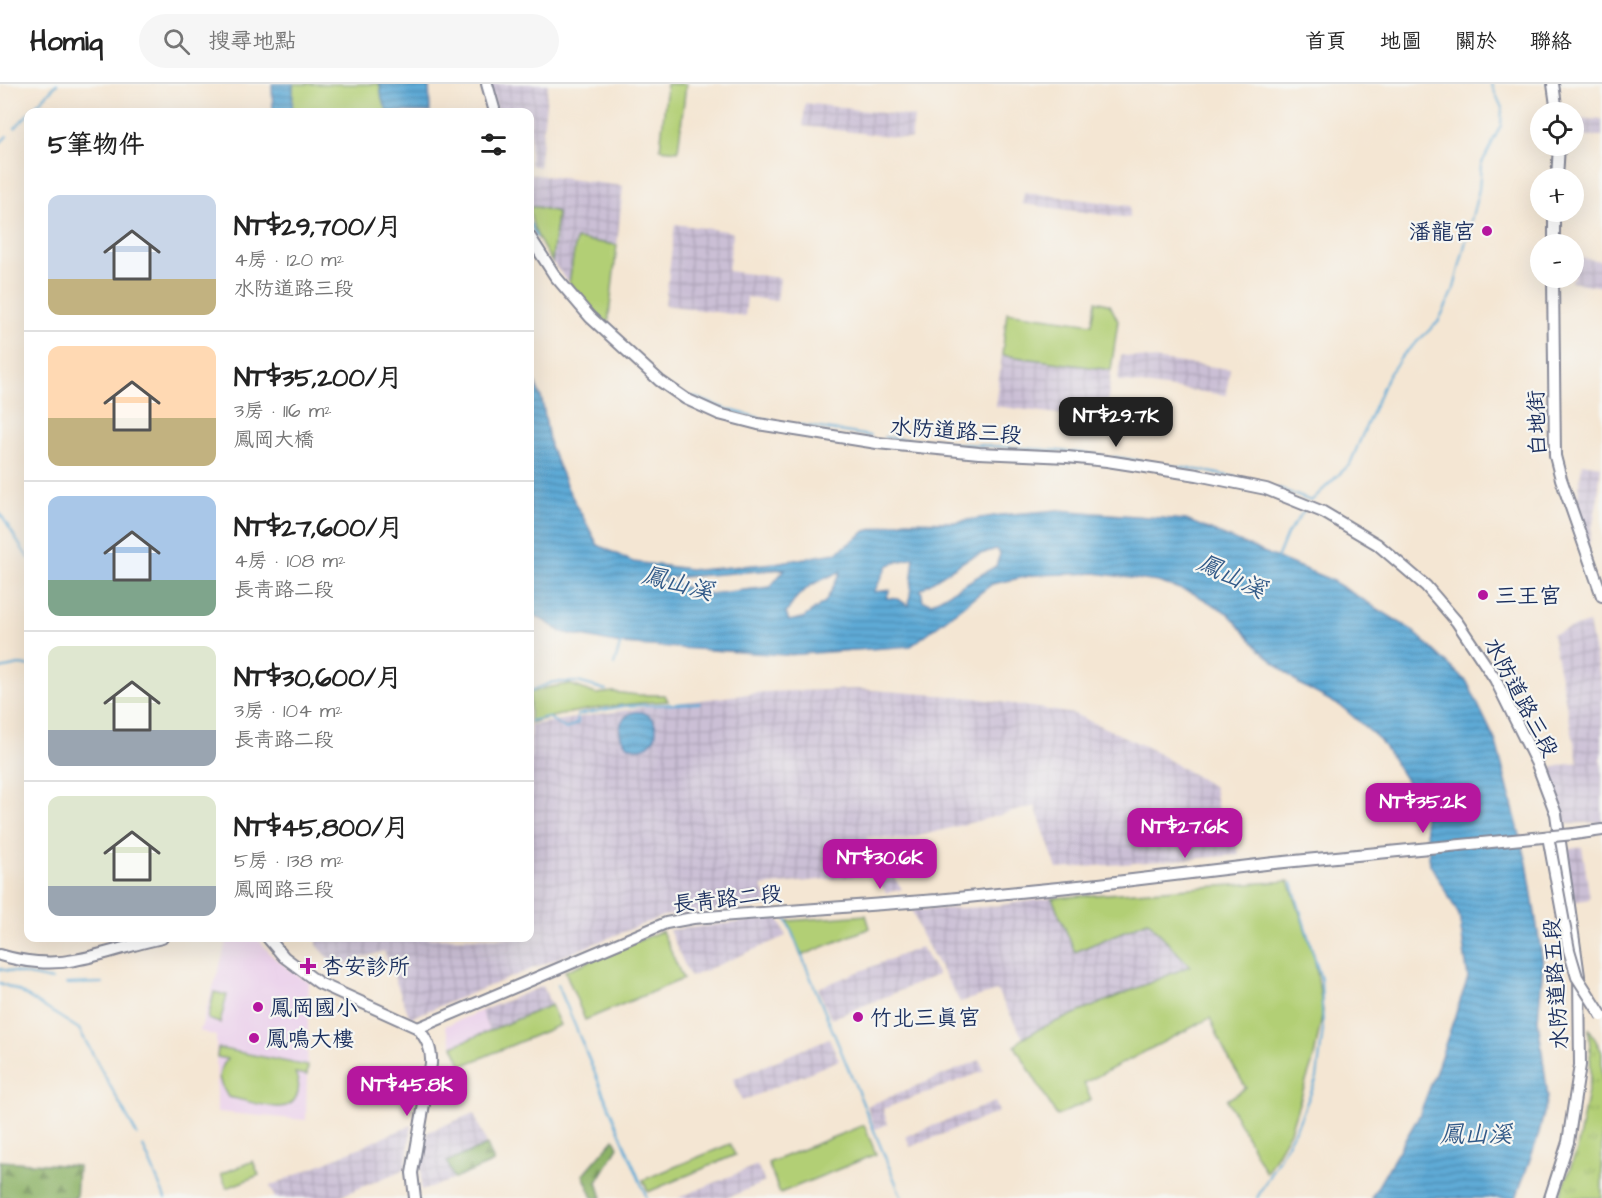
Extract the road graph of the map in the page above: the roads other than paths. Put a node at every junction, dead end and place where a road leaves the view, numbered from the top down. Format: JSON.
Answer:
{"nodes":[{"id":1,"x":487,"y":84,"type":"edge"},
{"id":2,"x":1553,"y":84,"type":"edge"},
{"id":3,"x":1556,"y":102,"type":"edge"},
{"id":4,"x":494,"y":108,"type":"edge"},
{"id":5,"x":534,"y":243,"type":"edge"},
{"id":6,"x":1553,"y":288,"type":"edge"},
{"id":7,"x":1602,"y":596,"type":"edge"},
{"id":8,"x":1602,"y":830,"type":"edge"},
{"id":9,"x":1548,"y":836,"type":"junction"},
{"id":10,"x":1560,"y":837,"type":"joint"},
{"id":11,"x":147,"y":942,"type":"edge"},
{"id":12,"x":271,"y":942,"type":"edge"},
{"id":13,"x":0,"y":955,"type":"edge"},
{"id":14,"x":1602,"y":1016,"type":"edge"},
{"id":15,"x":418,"y":1028,"type":"junction"},
{"id":16,"x":415,"y":1198,"type":"edge"},
{"id":17,"x":1550,"y":1198,"type":"edge"}],
"edges":[{"from":1,"to":4,"type":"street"},
{"from":2,"to":3,"type":"street"},
{"from":5,"to":10,"type":"street","name":"水防道路三段"},
{"from":6,"to":7,"type":"street","name":"白地街"},
{"from":8,"to":9,"type":"street","name":"長青路二段","bridge":true},
{"from":9,"to":14,"type":"street","bridge":true},
{"from":9,"to":15,"type":"street","name":"長青路二段","bridge":true},
{"from":10,"to":17,"type":"street","name":"水防道路五段"},
{"from":11,"to":13,"type":"street"},
{"from":12,"to":15,"type":"street"},
{"from":15,"to":16,"type":"street"}]}
